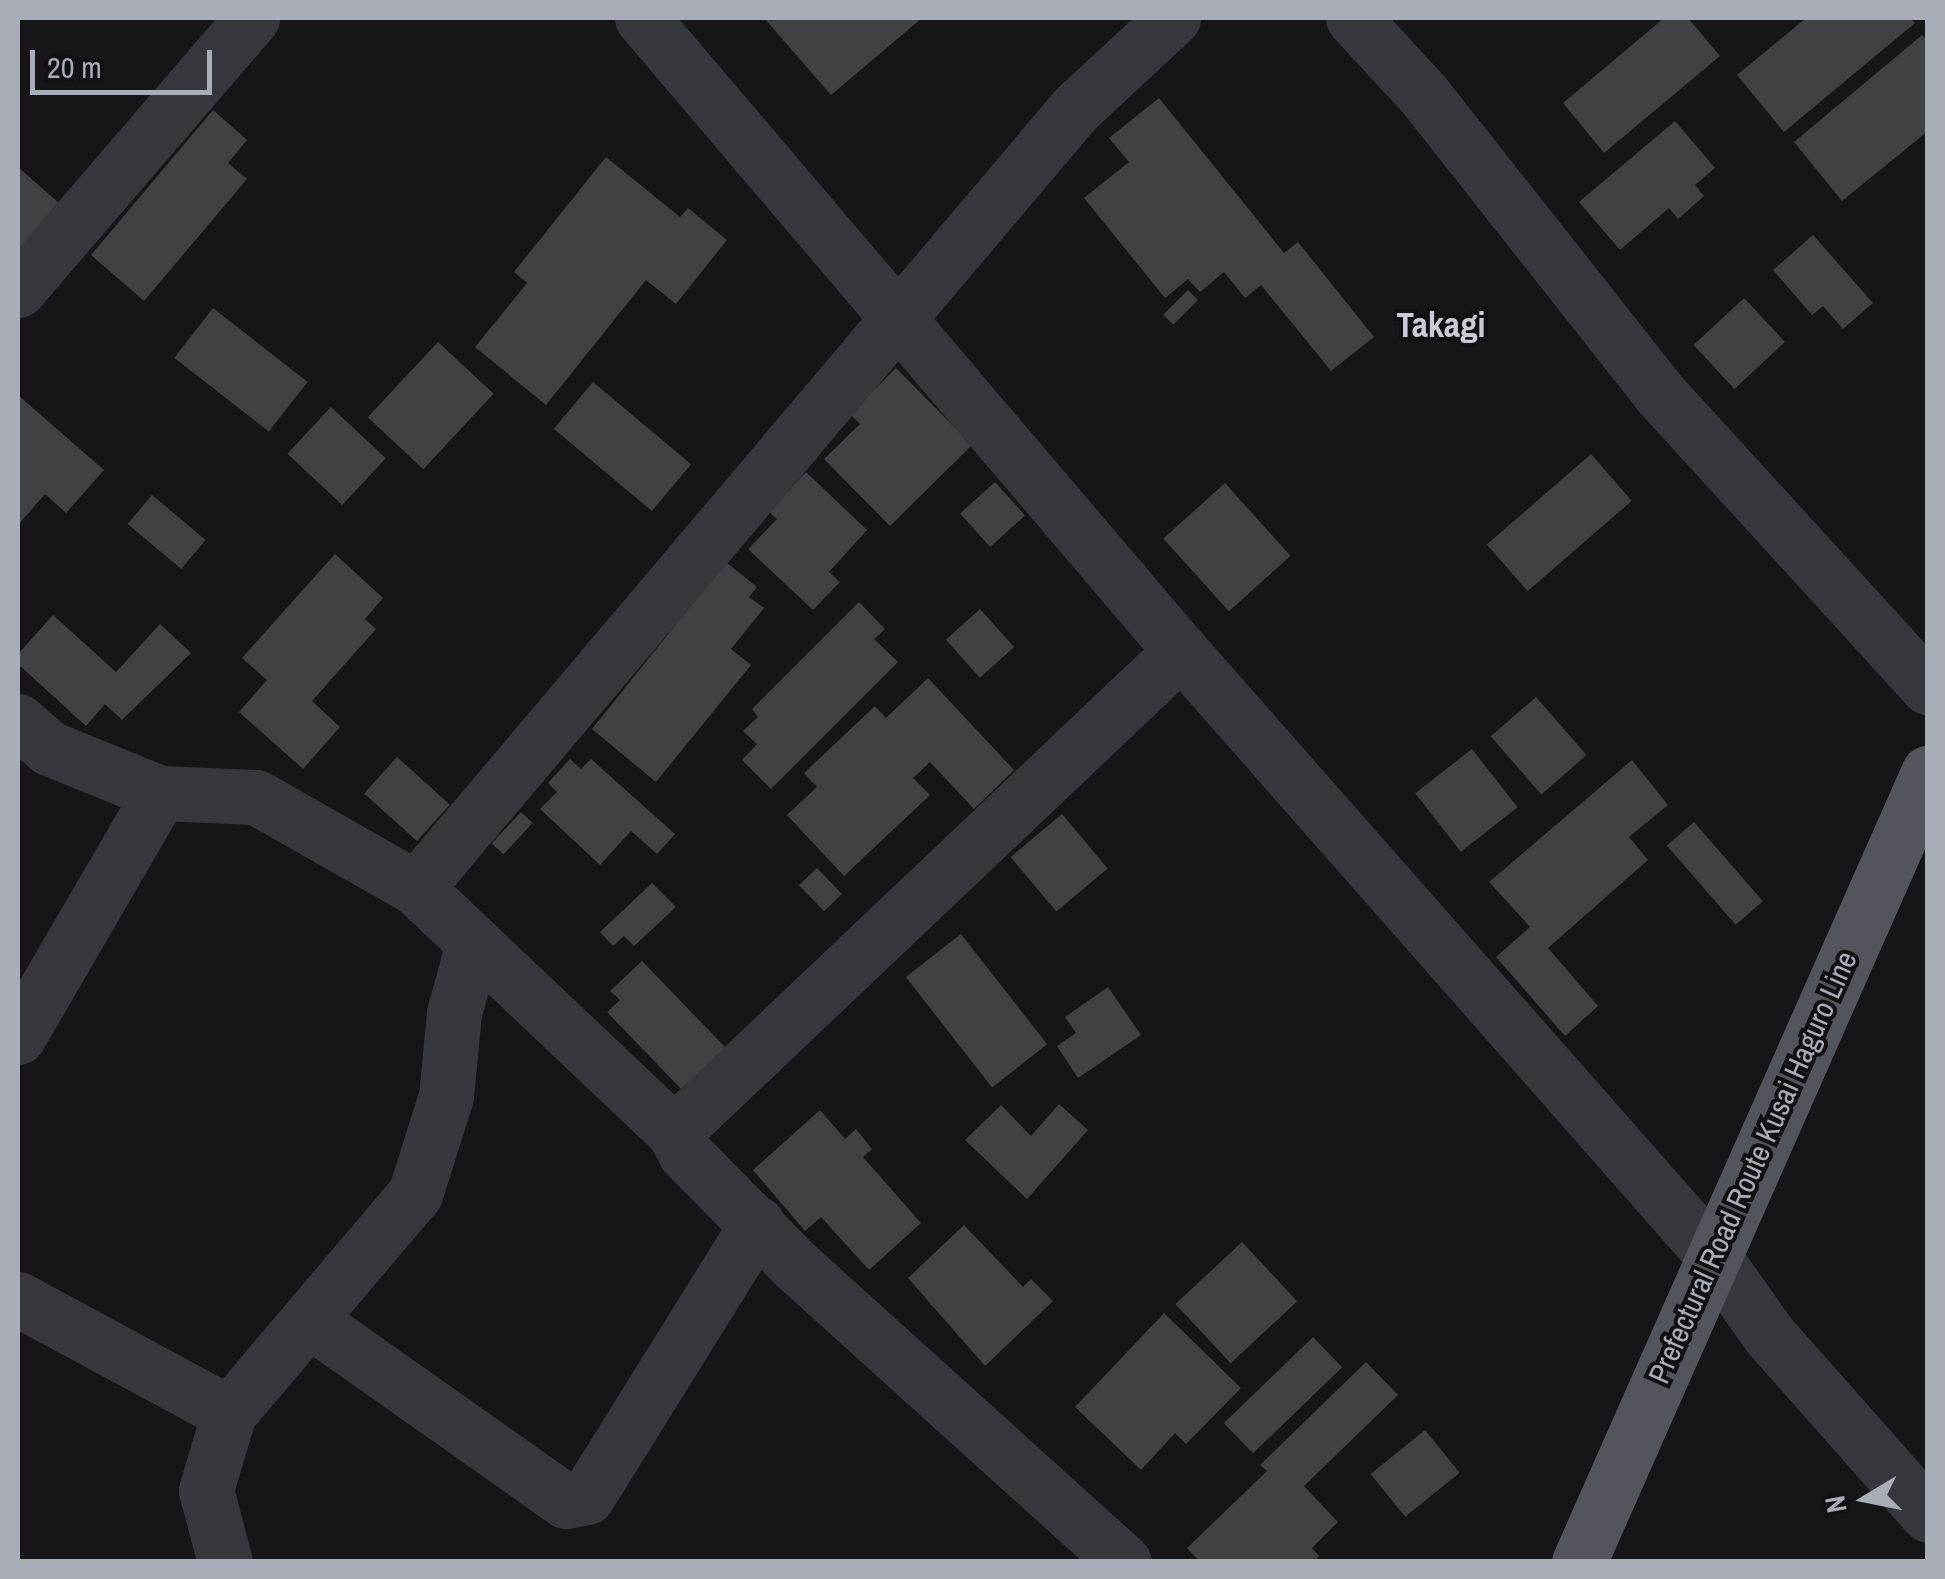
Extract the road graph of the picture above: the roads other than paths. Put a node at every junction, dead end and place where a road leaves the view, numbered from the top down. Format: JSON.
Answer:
{"nodes":[{"id":1,"x":252,"y":18,"type":"edge"},
{"id":2,"x":642,"y":18,"type":"edge"},
{"id":3,"x":1174,"y":18,"type":"edge"},
{"id":4,"x":1353,"y":18,"type":"edge"},
{"id":5,"x":18,"y":290,"type":"edge"},
{"id":6,"x":899,"y":312,"type":"junction"},
{"id":7,"x":1182,"y":651,"type":"junction"},
{"id":8,"x":1928,"y":687,"type":"edge"},
{"id":9,"x":18,"y":721,"type":"edge"},
{"id":10,"x":1928,"y":773,"type":"edge"},
{"id":11,"x":160,"y":793,"type":"junction"},
{"id":12,"x":416,"y":888,"type":"junction"},
{"id":13,"x":473,"y":944,"type":"junction"},
{"id":14,"x":18,"y":1037,"type":"edge"},
{"id":15,"x":674,"y":1132,"type":"junction"},
{"id":16,"x":756,"y":1224,"type":"junction"},
{"id":17,"x":1711,"y":1254,"type":"junction"},
{"id":18,"x":18,"y":1298,"type":"edge"},
{"id":19,"x":1688,"y":1308,"type":"junction"},
{"id":20,"x":309,"y":1320,"type":"junction"},
{"id":21,"x":1769,"y":1336,"type":"junction"},
{"id":22,"x":229,"y":1413,"type":"junction"},
{"id":23,"x":1928,"y":1515,"type":"edge"},
{"id":24,"x":226,"y":1562,"type":"edge"},
{"id":25,"x":1124,"y":1562,"type":"edge"},
{"id":26,"x":1580,"y":1562,"type":"edge"}],
"edges":[{"from":1,"to":5,"type":"street"},
{"from":2,"to":6,"type":"street"},
{"from":3,"to":6,"type":"street"},
{"from":4,"to":8,"type":"street"},
{"from":6,"to":7,"type":"street"},
{"from":6,"to":12,"type":"street"},
{"from":7,"to":15,"type":"street"},
{"from":7,"to":17,"type":"street"},
{"from":9,"to":11,"type":"street"},
{"from":10,"to":17,"type":"main road","name":"Prefectural Road Route Kusai Haguro Line"},
{"from":11,"to":12,"type":"street"},
{"from":11,"to":14,"type":"street"},
{"from":12,"to":13,"type":"street"},
{"from":13,"to":15,"type":"street"},
{"from":13,"to":20,"type":"street"},
{"from":15,"to":16,"type":"street"},
{"from":16,"to":20,"type":"street"},
{"from":16,"to":25,"type":"street"},
{"from":17,"to":19,"type":"main road","name":"Prefectural Road Route Kusai Haguro Line"},
{"from":17,"to":21,"type":"street"},
{"from":18,"to":22,"type":"street"},
{"from":19,"to":21,"type":"street"},
{"from":19,"to":26,"type":"main road","name":"Prefectural Road Route Kusai Haguro Line"},
{"from":20,"to":22,"type":"street"},
{"from":21,"to":23,"type":"street"},
{"from":22,"to":24,"type":"street"}]}
